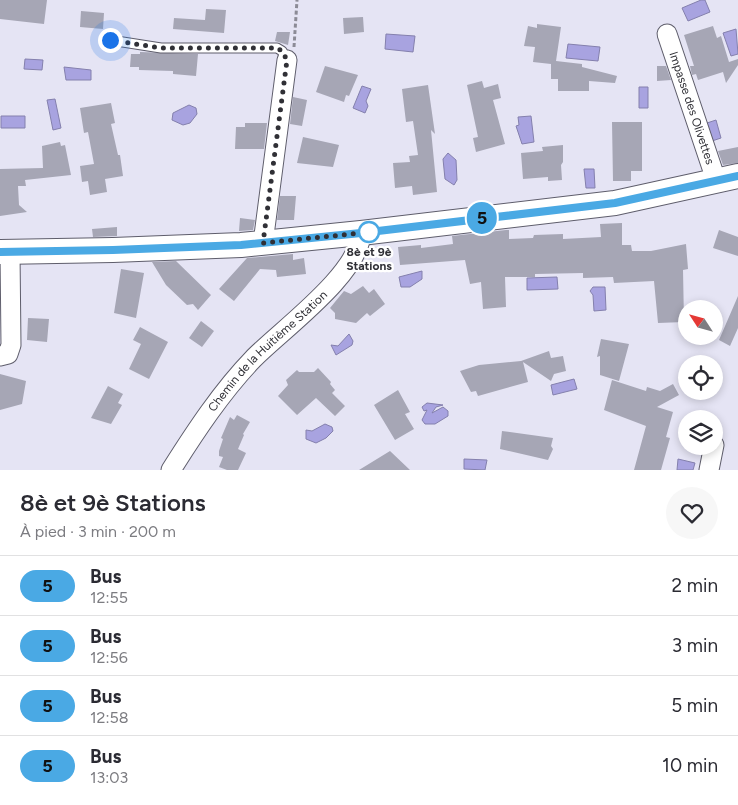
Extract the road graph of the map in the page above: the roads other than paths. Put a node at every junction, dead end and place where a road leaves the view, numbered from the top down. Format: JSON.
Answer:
{"nodes":[{"id":1,"x":667,"y":34,"type":"dead end"},
{"id":2,"x":110,"y":40,"type":"dead end"},
{"id":3,"x":290,"y":54,"type":"joint"},
{"id":4,"x":727,"y":178,"type":"edge"},
{"id":5,"x":361,"y":233,"type":"junction"},
{"id":6,"x":263,"y":243,"type":"junction"},
{"id":7,"x":5,"y":252,"type":"edge"},
{"id":8,"x":0,"y":356,"type":"edge"},
{"id":9,"x":712,"y":455,"type":"edge"},
{"id":10,"x":171,"y":470,"type":"edge"},
{"id":11,"x":709,"y":470,"type":"edge"}],
"edges":[{"from":1,"to":4,"type":"street","name":"Impasse des Olivettes"},
{"from":2,"to":3,"type":"lane"},
{"from":3,"to":6,"type":"street"},
{"from":4,"to":5,"type":"street"},
{"from":5,"to":6,"type":"street"},
{"from":5,"to":10,"type":"street","name":"Chemin de la Huitième Station"},
{"from":6,"to":7,"type":"street"},
{"from":7,"to":8,"type":"street"},
{"from":9,"to":11,"type":"street"}]}
